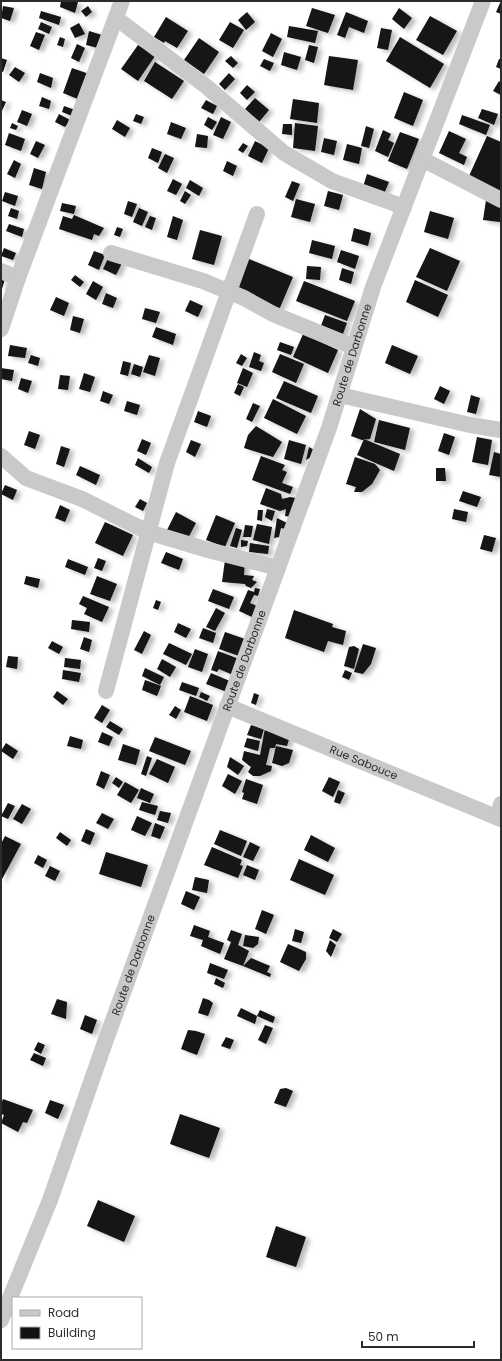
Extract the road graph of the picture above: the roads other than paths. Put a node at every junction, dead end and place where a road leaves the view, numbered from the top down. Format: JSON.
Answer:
{"nodes":[{"id":1,"x":122,"y":1,"type":"edge"},
{"id":2,"x":483,"y":1,"type":"edge"},
{"id":3,"x":116,"y":18,"type":"junction"},
{"id":4,"x":422,"y":159,"type":"junction"},
{"id":5,"x":501,"y":200,"type":"edge"},
{"id":6,"x":404,"y":207,"type":"junction"},
{"id":7,"x":257,"y":214,"type":"dead end"},
{"id":8,"x":111,"y":253,"type":"dead end"},
{"id":9,"x":1,"y":271,"type":"edge"},
{"id":10,"x":18,"y":278,"type":"junction"},
{"id":11,"x":228,"y":292,"type":"junction"},
{"id":12,"x":1,"y":329,"type":"edge"},
{"id":13,"x":354,"y":347,"type":"junction"},
{"id":14,"x":340,"y":395,"type":"junction"},
{"id":15,"x":501,"y":430,"type":"edge"},
{"id":16,"x":1,"y":456,"type":"edge"},
{"id":17,"x":148,"y":532,"type":"junction"},
{"id":18,"x":278,"y":568,"type":"junction"},
{"id":19,"x":106,"y":691,"type":"dead end"},
{"id":20,"x":227,"y":706,"type":"junction"},
{"id":21,"x":500,"y":813,"type":"edge"},
{"id":22,"x":1,"y":1320,"type":"edge"}],
"edges":[{"from":1,"to":3,"type":"street"},
{"from":2,"to":4,"type":"street","name":"Route de Darbonne"},
{"from":3,"to":6,"type":"street"},
{"from":3,"to":10,"type":"street"},
{"from":4,"to":5,"type":"street"},
{"from":4,"to":6,"type":"street","name":"Route de Darbonne"},
{"from":6,"to":13,"type":"street","name":"Route de Darbonne"},
{"from":7,"to":11,"type":"street"},
{"from":8,"to":11,"type":"street"},
{"from":9,"to":10,"type":"street"},
{"from":10,"to":12,"type":"street"},
{"from":11,"to":13,"type":"street"},
{"from":11,"to":17,"type":"street"},
{"from":13,"to":14,"type":"street","name":"Route de Darbonne"},
{"from":14,"to":15,"type":"street"},
{"from":14,"to":18,"type":"street","name":"Route de Darbonne"},
{"from":16,"to":17,"type":"street"},
{"from":17,"to":18,"type":"street"},
{"from":17,"to":19,"type":"street"},
{"from":18,"to":20,"type":"street","name":"Route de Darbonne"},
{"from":20,"to":21,"type":"street","name":"Rue Sabouce"},
{"from":20,"to":22,"type":"street","name":"Route de Darbonne"}]}
